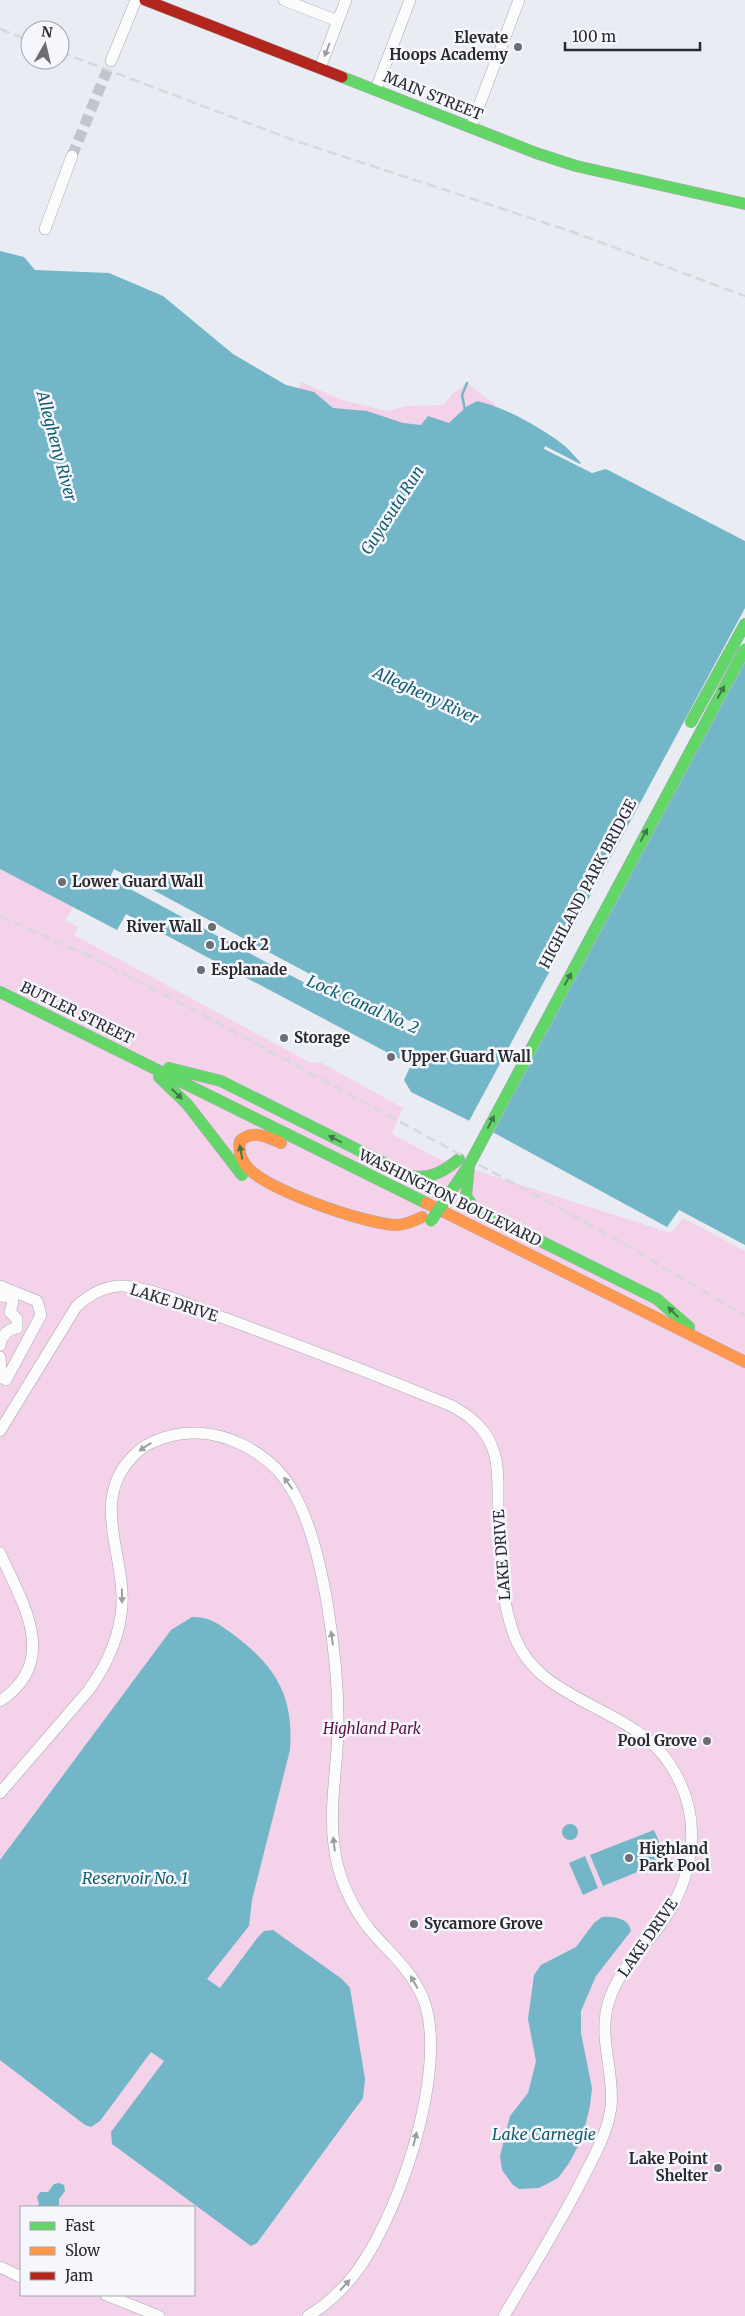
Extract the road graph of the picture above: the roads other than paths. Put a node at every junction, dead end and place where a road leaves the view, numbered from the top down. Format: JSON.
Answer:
{"nodes":[{"id":1,"x":136,"y":0,"type":"edge"},
{"id":2,"x":145,"y":0,"type":"edge"},
{"id":3,"x":284,"y":0,"type":"edge"},
{"id":4,"x":346,"y":0,"type":"edge"},
{"id":5,"x":410,"y":0,"type":"edge"},
{"id":6,"x":519,"y":0,"type":"edge"},
{"id":7,"x":338,"y":21,"type":"junction"},
{"id":8,"x":111,"y":61,"type":"tunnel mouth"},
{"id":9,"x":320,"y":68,"type":"junction"},
{"id":10,"x":376,"y":89,"type":"junction"},
{"id":11,"x":470,"y":126,"type":"junction"},
{"id":12,"x":72,"y":156,"type":"tunnel mouth"},
{"id":13,"x":745,"y":204,"type":"edge"},
{"id":14,"x":45,"y":229,"type":"dead end"},
{"id":15,"x":745,"y":624,"type":"edge"},
{"id":16,"x":745,"y":649,"type":"edge"},
{"id":17,"x":686,"y":730,"type":"dead end"},
{"id":18,"x":0,"y":992,"type":"edge"},
{"id":19,"x":141,"y":1061,"type":"junction"},
{"id":20,"x":507,"y":1068,"type":"dead end"},
{"id":21,"x":479,"y":1121,"type":"dead end"},
{"id":22,"x":467,"y":1143,"type":"dead end"},
{"id":23,"x":464,"y":1162,"type":"junction"},
{"id":24,"x":437,"y":1208,"type":"junction"},
{"id":25,"x":426,"y":1219,"type":"junction"},
{"id":26,"x":0,"y":1286,"type":"edge"},
{"id":27,"x":0,"y":1296,"type":"edge"},
{"id":28,"x":17,"y":1328,"type":"junction"},
{"id":29,"x":30,"y":1336,"type":"junction"},
{"id":30,"x":710,"y":1344,"type":"junction"},
{"id":31,"x":0,"y":1345,"type":"edge"},
{"id":32,"x":0,"y":1357,"type":"edge"},
{"id":33,"x":745,"y":1362,"type":"edge"},
{"id":34,"x":5,"y":1380,"type":"edge"},
{"id":35,"x":0,"y":1431,"type":"edge"},
{"id":36,"x":0,"y":1553,"type":"edge"},
{"id":37,"x":0,"y":1701,"type":"edge"},
{"id":38,"x":0,"y":1793,"type":"edge"},
{"id":39,"x":0,"y":2267,"type":"edge"},
{"id":40,"x":20,"y":2277,"type":"edge"},
{"id":41,"x":109,"y":2296,"type":"edge"},
{"id":42,"x":159,"y":2316,"type":"edge"},
{"id":43,"x":308,"y":2316,"type":"edge"},
{"id":44,"x":504,"y":2316,"type":"edge"}],
"edges":[{"from":1,"to":8,"type":"street"},
{"from":2,"to":9,"type":"main road","name":"MAIN STREET"},
{"from":3,"to":7,"type":"street"},
{"from":4,"to":7,"type":"street"},
{"from":5,"to":10,"type":"street"},
{"from":6,"to":11,"type":"street"},
{"from":7,"to":9,"type":"street","one_way":true},
{"from":9,"to":10,"type":"main road","name":"MAIN STREET"},
{"from":10,"to":11,"type":"main road","name":"MAIN STREET"},
{"from":11,"to":13,"type":"main road","name":"MAIN STREET"},
{"from":12,"to":14,"type":"street"},
{"from":15,"to":17,"type":"main road"},
{"from":23,"to":16,"type":"main road","name":"HIGHLAND PARK BRIDGE","one_way":true,"bridge":true},
{"from":18,"to":19,"type":"main road","name":"BUTLER STREET"},
{"from":23,"to":19,"type":"main road","one_way":true},
{"from":19,"to":24,"type":"main road","name":"WASHINGTON BOULEVARD"},
{"from":19,"to":25,"type":"main road","one_way":true},
{"from":20,"to":21,"type":"main road"},
{"from":22,"to":23,"type":"main road"},
{"from":23,"to":25,"type":"main road"},
{"from":30,"to":23,"type":"main road","one_way":true},
{"from":25,"to":24,"type":"main road","one_way":true},
{"from":24,"to":30,"type":"main road","name":"WASHINGTON BOULEVARD"},
{"from":26,"to":29,"type":"street"},
{"from":27,"to":28,"type":"street"},
{"from":28,"to":29,"type":"street"},
{"from":28,"to":31,"type":"street"},
{"from":29,"to":34,"type":"street"},
{"from":30,"to":33,"type":"main road","name":"WASHINGTON BOULEVARD"},
{"from":32,"to":34,"type":"street"},
{"from":35,"to":44,"type":"street","name":"LAKE DRIVE"},
{"from":36,"to":37,"type":"street"},
{"from":43,"to":38,"type":"street","one_way":true},
{"from":39,"to":40,"type":"street"},
{"from":41,"to":42,"type":"street"}]}
